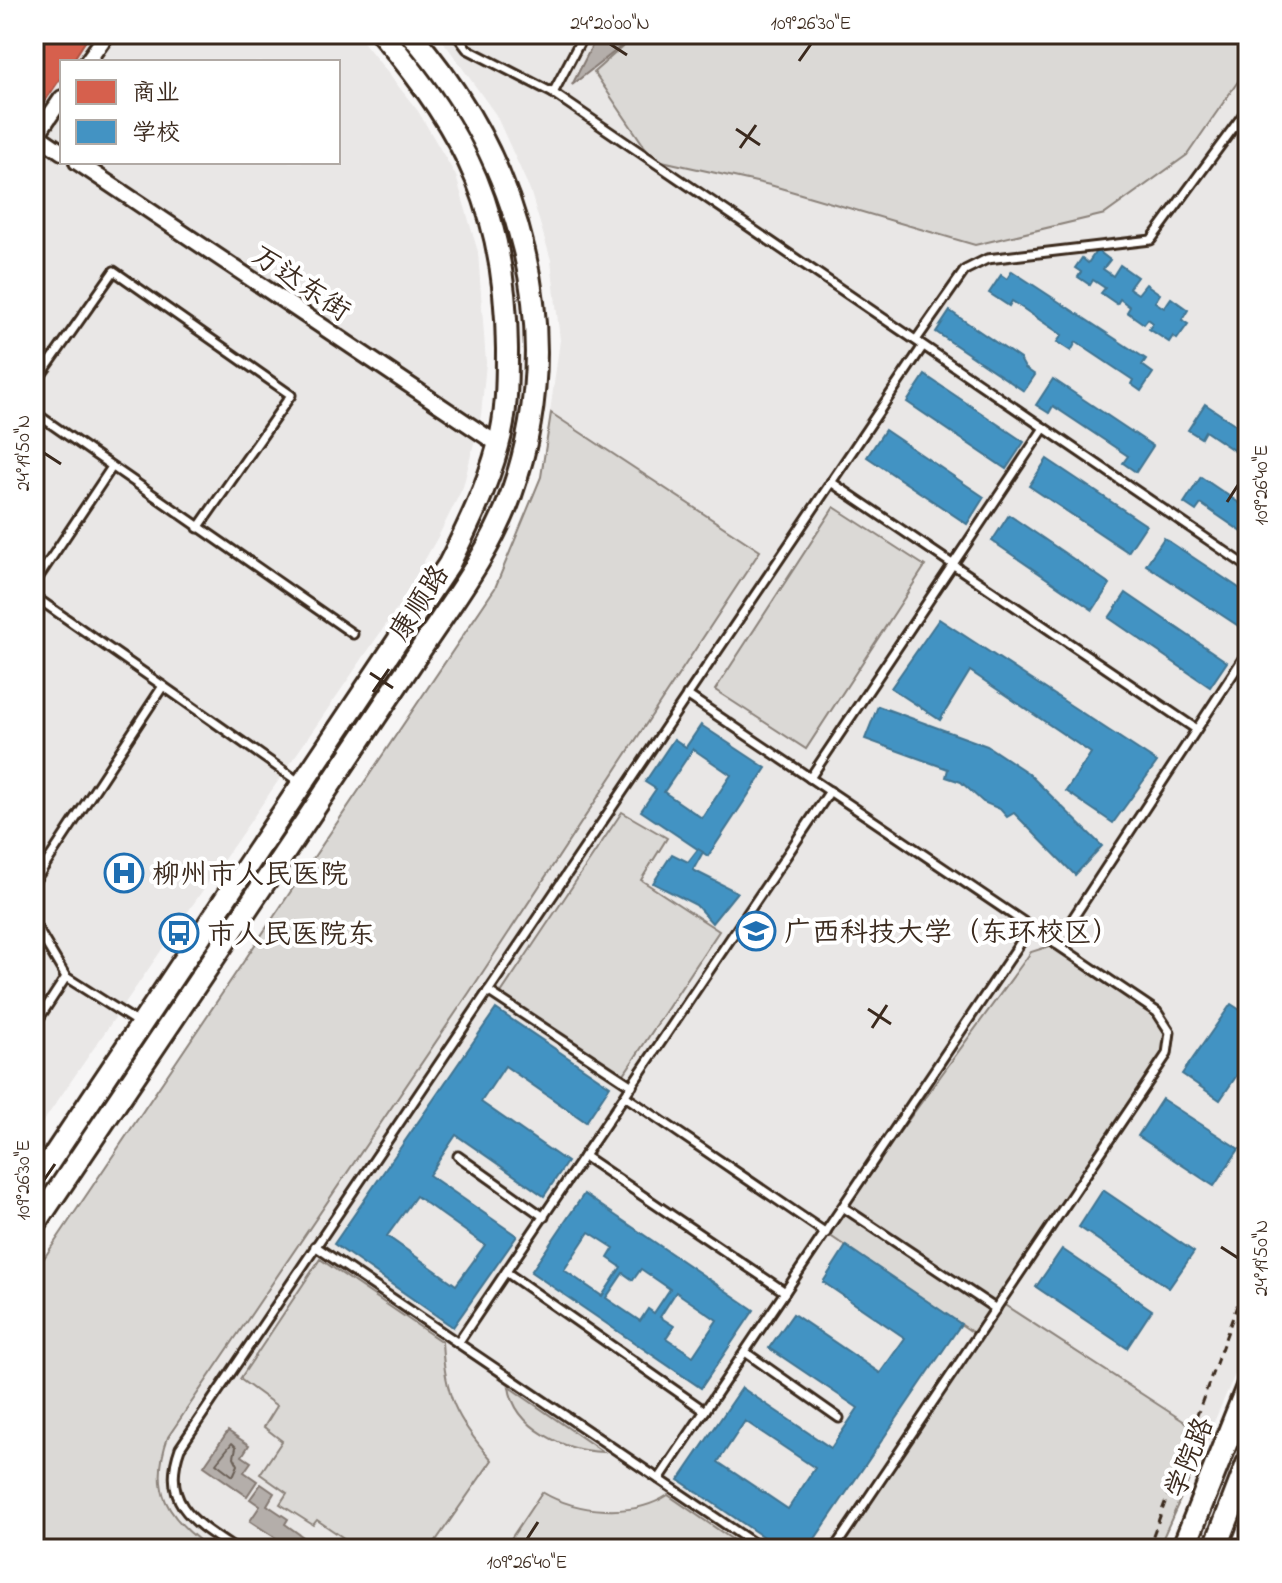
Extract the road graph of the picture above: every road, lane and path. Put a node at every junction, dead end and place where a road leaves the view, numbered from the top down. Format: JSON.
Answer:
{"nodes":[{"id":1,"x":107,"y":34,"type":"edge"},
{"id":2,"x":382,"y":34,"type":"edge"},
{"id":3,"x":411,"y":34,"type":"edge"},
{"id":4,"x":456,"y":34,"type":"edge"},
{"id":5,"x":584,"y":34,"type":"edge"},
{"id":6,"x":88,"y":60,"type":"edge"},
{"id":7,"x":553,"y":93,"type":"junction"},
{"id":8,"x":60,"y":101,"type":"edge"},
{"id":9,"x":1248,"y":108,"type":"edge"},
{"id":10,"x":35,"y":136,"type":"edge"},
{"id":11,"x":60,"y":151,"type":"edge"},
{"id":12,"x":80,"y":164,"type":"edge"},
{"id":13,"x":920,"y":343,"type":"junction"},
{"id":14,"x":34,"y":385,"type":"edge"},
{"id":15,"x":34,"y":412,"type":"edge"},
{"id":16,"x":1044,"y":428,"type":"junction"},
{"id":17,"x":499,"y":445,"type":"junction"},
{"id":18,"x":112,"y":467,"type":"junction"},
{"id":19,"x":831,"y":482,"type":"junction"},
{"id":20,"x":198,"y":528,"type":"junction"},
{"id":21,"x":953,"y":565,"type":"junction"},
{"id":22,"x":1248,"y":567,"type":"edge"},
{"id":23,"x":34,"y":584,"type":"edge"},
{"id":24,"x":34,"y":596,"type":"edge"},
{"id":25,"x":353,"y":634,"type":"dead end"},
{"id":26,"x":1248,"y":651,"type":"edge"},
{"id":27,"x":163,"y":686,"type":"junction"},
{"id":28,"x":687,"y":695,"type":"junction"},
{"id":29,"x":1196,"y":729,"type":"junction"},
{"id":30,"x":810,"y":778,"type":"junction"},
{"id":31,"x":302,"y":784,"type":"junction"},
{"id":32,"x":830,"y":791,"type":"junction"},
{"id":33,"x":34,"y":882,"type":"edge"},
{"id":34,"x":34,"y":923,"type":"edge"},
{"id":35,"x":1031,"y":927,"type":"junction"},
{"id":36,"x":1056,"y":944,"type":"junction"},
{"id":37,"x":66,"y":977,"type":"junction"},
{"id":38,"x":488,"y":991,"type":"junction"},
{"id":39,"x":141,"y":1024,"type":"junction"},
{"id":40,"x":34,"y":1026,"type":"edge"},
{"id":41,"x":632,"y":1086,"type":"junction"},
{"id":42,"x":625,"y":1096,"type":"junction"},
{"id":43,"x":458,"y":1156,"type":"dead end"},
{"id":44,"x":584,"y":1156,"type":"junction"},
{"id":45,"x":34,"y":1185,"type":"edge"},
{"id":46,"x":843,"y":1207,"type":"junction"},
{"id":47,"x":544,"y":1217,"type":"junction"},
{"id":48,"x":34,"y":1226,"type":"edge"},
{"id":49,"x":826,"y":1233,"type":"junction"},
{"id":50,"x":315,"y":1246,"type":"junction"},
{"id":51,"x":506,"y":1272,"type":"junction"},
{"id":52,"x":1248,"y":1276,"type":"edge"},
{"id":53,"x":785,"y":1292,"type":"junction"},
{"id":54,"x":996,"y":1309,"type":"junction"},
{"id":55,"x":458,"y":1343,"type":"junction"},
{"id":56,"x":745,"y":1352,"type":"junction"},
{"id":57,"x":1248,"y":1387,"type":"edge"},
{"id":58,"x":705,"y":1411,"type":"junction"},
{"id":59,"x":839,"y":1418,"type":"dead end"},
{"id":60,"x":1248,"y":1464,"type":"edge"},
{"id":61,"x":659,"y":1479,"type":"junction"},
{"id":62,"x":1248,"y":1534,"type":"edge"},
{"id":63,"x":235,"y":1549,"type":"edge"},
{"id":64,"x":762,"y":1549,"type":"edge"},
{"id":65,"x":834,"y":1549,"type":"edge"},
{"id":66,"x":1148,"y":1549,"type":"edge"},
{"id":67,"x":1183,"y":1549,"type":"edge"},
{"id":68,"x":1215,"y":1549,"type":"edge"},
{"id":69,"x":1243,"y":1549,"type":"edge"}],
"edges":[{"from":1,"to":6,"type":"street"},
{"from":2,"to":17,"type":"main road","name":"康顺路"},
{"from":3,"to":48,"type":"main road","name":"康顺路"},
{"from":4,"to":7,"type":"lane"},
{"from":5,"to":7,"type":"lane"},
{"from":7,"to":13,"type":"lane"},
{"from":8,"to":10,"type":"street"},
{"from":9,"to":13,"type":"lane"},
{"from":10,"to":11,"type":"street"},
{"from":12,"to":17,"type":"street","name":"万达东街"},
{"from":13,"to":16,"type":"lane"},
{"from":13,"to":19,"type":"lane"},
{"from":14,"to":20,"type":"lane"},
{"from":15,"to":18,"type":"lane"},
{"from":16,"to":21,"type":"lane"},
{"from":16,"to":22,"type":"lane"},
{"from":17,"to":31,"type":"main road","name":"康顺路"},
{"from":18,"to":20,"type":"lane"},
{"from":18,"to":23,"type":"lane"},
{"from":19,"to":21,"type":"lane"},
{"from":19,"to":28,"type":"lane"},
{"from":20,"to":25,"type":"lane"},
{"from":21,"to":29,"type":"lane"},
{"from":21,"to":30,"type":"lane"},
{"from":24,"to":27,"type":"lane"},
{"from":26,"to":29,"type":"lane"},
{"from":27,"to":31,"type":"lane"},
{"from":27,"to":33,"type":"lane"},
{"from":28,"to":30,"type":"lane"},
{"from":28,"to":38,"type":"lane"},
{"from":29,"to":36,"type":"lane"},
{"from":30,"to":32,"type":"lane"},
{"from":31,"to":39,"type":"main road","name":"康顺路"},
{"from":32,"to":35,"type":"lane"},
{"from":32,"to":41,"type":"lane"},
{"from":34,"to":37,"type":"lane"},
{"from":35,"to":36,"type":"lane"},
{"from":35,"to":46,"type":"lane"},
{"from":36,"to":54,"type":"lane"},
{"from":37,"to":39,"type":"lane"},
{"from":37,"to":40,"type":"lane"},
{"from":38,"to":41,"type":"lane"},
{"from":38,"to":50,"type":"lane"},
{"from":39,"to":45,"type":"main road","name":"康顺路"},
{"from":41,"to":42,"type":"lane"},
{"from":42,"to":44,"type":"lane"},
{"from":42,"to":49,"type":"lane"},
{"from":43,"to":47,"type":"lane"},
{"from":44,"to":47,"type":"lane"},
{"from":44,"to":53,"type":"lane"},
{"from":46,"to":49,"type":"lane"},
{"from":46,"to":54,"type":"lane"},
{"from":47,"to":51,"type":"lane"},
{"from":49,"to":53,"type":"lane"},
{"from":50,"to":55,"type":"lane"},
{"from":50,"to":63,"type":"lane"},
{"from":51,"to":55,"type":"lane"},
{"from":51,"to":58,"type":"lane"},
{"from":52,"to":66,"type":"path"},
{"from":53,"to":56,"type":"lane"},
{"from":54,"to":65,"type":"lane"},
{"from":55,"to":61,"type":"lane"},
{"from":56,"to":58,"type":"lane"},
{"from":56,"to":59,"type":"lane"},
{"from":57,"to":67,"type":"main road","name":"学院路"},
{"from":58,"to":61,"type":"lane"},
{"from":60,"to":68,"type":"main road","name":"学院路"},
{"from":61,"to":64,"type":"lane"},
{"from":62,"to":69,"type":"path"}]}
